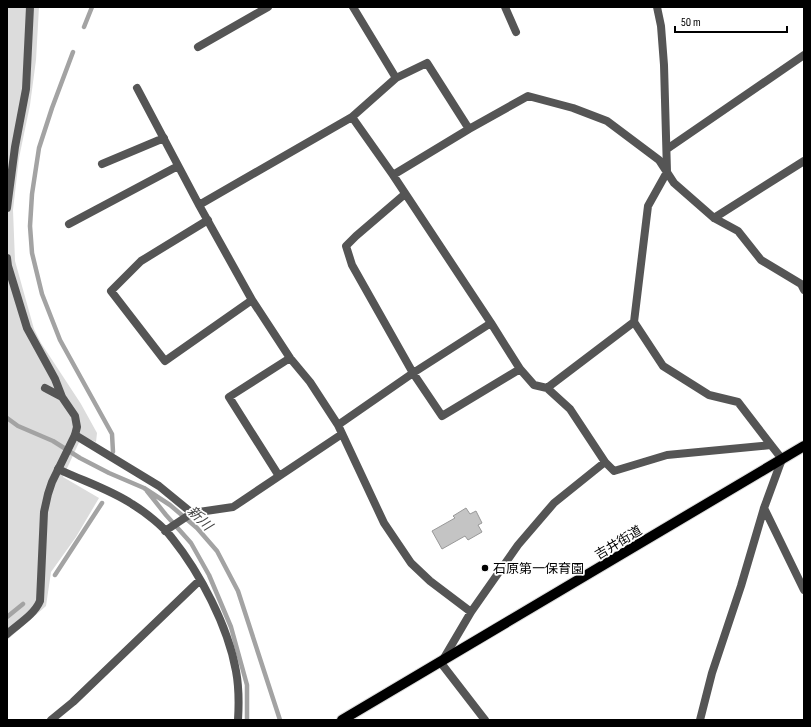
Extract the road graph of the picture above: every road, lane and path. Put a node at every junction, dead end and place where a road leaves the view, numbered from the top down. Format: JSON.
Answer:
{"nodes":[{"id":1,"x":30,"y":7,"type":"edge"},
{"id":2,"x":268,"y":7,"type":"edge"},
{"id":3,"x":353,"y":7,"type":"edge"},
{"id":4,"x":506,"y":7,"type":"edge"},
{"id":5,"x":657,"y":7,"type":"edge"},
{"id":6,"x":516,"y":32,"type":"dead end"},
{"id":7,"x":198,"y":47,"type":"dead end"},
{"id":8,"x":804,"y":55,"type":"edge"},
{"id":9,"x":396,"y":78,"type":"junction"},
{"id":10,"x":137,"y":88,"type":"dead end"},
{"id":11,"x":352,"y":117,"type":"junction"},
{"id":12,"x":469,"y":129,"type":"junction"},
{"id":13,"x":164,"y":138,"type":"junction"},
{"id":14,"x":667,"y":149,"type":"junction"},
{"id":15,"x":804,"y":161,"type":"edge"},
{"id":16,"x":102,"y":164,"type":"dead end"},
{"id":17,"x":178,"y":166,"type":"junction"},
{"id":18,"x":668,"y":172,"type":"junction"},
{"id":19,"x":393,"y":175,"type":"junction"},
{"id":20,"x":405,"y":194,"type":"junction"},
{"id":21,"x":199,"y":205,"type":"junction"},
{"id":22,"x":7,"y":208,"type":"edge"},
{"id":23,"x":714,"y":218,"type":"junction"},
{"id":24,"x":208,"y":220,"type":"junction"},
{"id":25,"x":69,"y":224,"type":"dead end"},
{"id":26,"x":7,"y":258,"type":"edge"},
{"id":27,"x":804,"y":290,"type":"edge"},
{"id":28,"x":252,"y":300,"type":"junction"},
{"id":29,"x":634,"y":322,"type":"junction"},
{"id":30,"x":492,"y":323,"type":"junction"},
{"id":31,"x":290,"y":358,"type":"junction"},
{"id":32,"x":520,"y":369,"type":"junction"},
{"id":33,"x":413,"y":373,"type":"junction"},
{"id":34,"x":45,"y":388,"type":"dead end"},
{"id":35,"x":547,"y":388,"type":"junction"},
{"id":36,"x":62,"y":397,"type":"junction"},
{"id":37,"x":338,"y":425,"type":"junction"},
{"id":38,"x":342,"y":434,"type":"junction"},
{"id":39,"x":73,"y":438,"type":"junction"},
{"id":40,"x":771,"y":445,"type":"junction"},
{"id":41,"x":804,"y":446,"type":"edge"},
{"id":42,"x":782,"y":459,"type":"junction"},
{"id":43,"x":605,"y":462,"type":"junction"},
{"id":44,"x":59,"y":467,"type":"junction"},
{"id":45,"x":279,"y":476,"type":"junction"},
{"id":46,"x":764,"y":508,"type":"junction"},
{"id":47,"x":192,"y":513,"type":"junction"},
{"id":48,"x":165,"y":531,"type":"junction"},
{"id":49,"x":200,"y":580,"type":"junction"},
{"id":50,"x":804,"y":590,"type":"edge"},
{"id":51,"x":471,"y":612,"type":"junction"},
{"id":52,"x":7,"y":634,"type":"edge"},
{"id":53,"x":441,"y":663,"type":"junction"},
{"id":54,"x":53,"y":719,"type":"edge"},
{"id":55,"x":238,"y":720,"type":"edge"},
{"id":56,"x":342,"y":720,"type":"edge"},
{"id":57,"x":485,"y":720,"type":"edge"},
{"id":58,"x":700,"y":720,"type":"edge"}],
"edges":[{"from":1,"to":22,"type":"street"},
{"from":2,"to":7,"type":"street"},
{"from":3,"to":9,"type":"street"},
{"from":4,"to":6,"type":"street"},
{"from":5,"to":14,"type":"street"},
{"from":8,"to":14,"type":"street"},
{"from":9,"to":11,"type":"street"},
{"from":9,"to":12,"type":"street"},
{"from":10,"to":13,"type":"street"},
{"from":11,"to":19,"type":"street"},
{"from":11,"to":21,"type":"street"},
{"from":12,"to":18,"type":"street"},
{"from":12,"to":19,"type":"street"},
{"from":13,"to":16,"type":"street"},
{"from":13,"to":17,"type":"street"},
{"from":14,"to":18,"type":"street"},
{"from":15,"to":23,"type":"street"},
{"from":17,"to":21,"type":"street"},
{"from":17,"to":25,"type":"street"},
{"from":18,"to":23,"type":"street"},
{"from":18,"to":29,"type":"street"},
{"from":19,"to":20,"type":"street"},
{"from":20,"to":30,"type":"street"},
{"from":20,"to":33,"type":"street"},
{"from":21,"to":24,"type":"street"},
{"from":23,"to":27,"type":"street"},
{"from":24,"to":28,"type":"street"},
{"from":24,"to":28,"type":"street"},
{"from":26,"to":36,"type":"street"},
{"from":28,"to":31,"type":"street"},
{"from":29,"to":35,"type":"street"},
{"from":29,"to":40,"type":"street"},
{"from":30,"to":32,"type":"street"},
{"from":30,"to":33,"type":"street"},
{"from":31,"to":37,"type":"street"},
{"from":31,"to":45,"type":"street"},
{"from":32,"to":33,"type":"street"},
{"from":32,"to":35,"type":"street"},
{"from":33,"to":37,"type":"street"},
{"from":34,"to":36,"type":"street"},
{"from":35,"to":43,"type":"street"},
{"from":36,"to":39,"type":"street"},
{"from":37,"to":38,"type":"street"},
{"from":38,"to":45,"type":"street"},
{"from":38,"to":51,"type":"street"},
{"from":39,"to":44,"type":"street"},
{"from":39,"to":47,"type":"street"},
{"from":40,"to":42,"type":"street"},
{"from":40,"to":43,"type":"street"},
{"from":41,"to":42,"type":"main road","name":"吉井街道"},
{"from":42,"to":46,"type":"street"},
{"from":42,"to":53,"type":"main road","name":"吉井街道"},
{"from":43,"to":51,"type":"street"},
{"from":44,"to":48,"type":"street"},
{"from":44,"to":52,"type":"street"},
{"from":45,"to":47,"type":"street"},
{"from":46,"to":50,"type":"street"},
{"from":46,"to":58,"type":"street"},
{"from":47,"to":48,"type":"street"},
{"from":48,"to":49,"type":"street"},
{"from":49,"to":54,"type":"street"},
{"from":49,"to":55,"type":"street"},
{"from":51,"to":53,"type":"street"},
{"from":53,"to":56,"type":"main road","name":"吉井街道"},
{"from":53,"to":57,"type":"street"}]}
